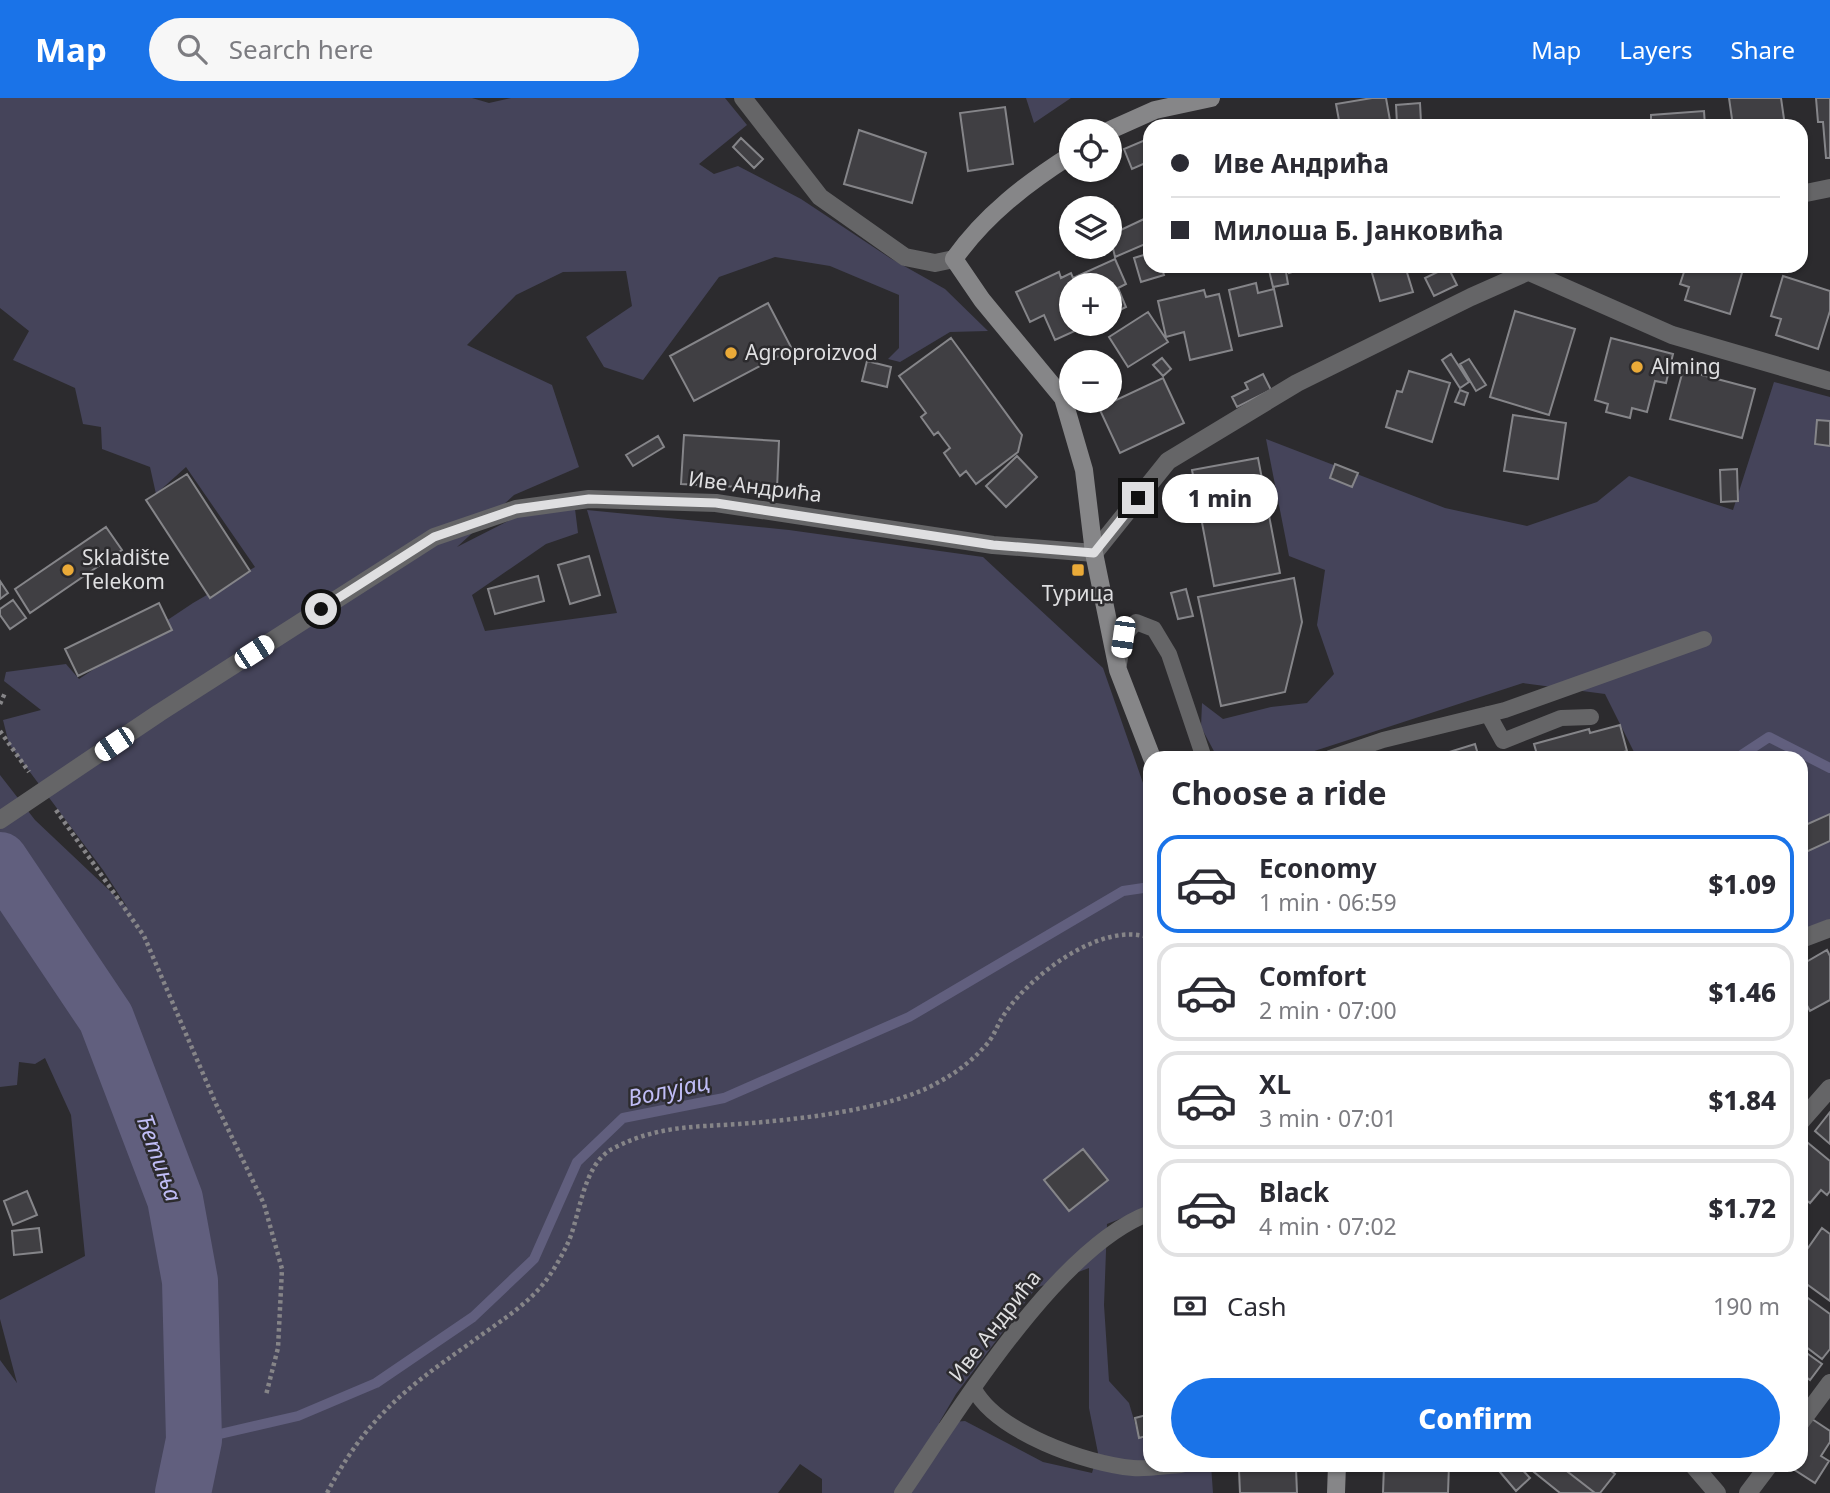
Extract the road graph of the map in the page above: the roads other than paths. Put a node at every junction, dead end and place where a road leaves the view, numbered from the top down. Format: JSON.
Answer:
{"nodes":[{"id":1,"x":743,"y":98,"type":"edge"},
{"id":2,"x":1211,"y":98,"type":"edge"},
{"id":3,"x":1122,"y":125,"type":"edge"},
{"id":4,"x":1059,"y":162,"type":"edge"},
{"id":5,"x":1830,"y":188,"type":"edge"},
{"id":6,"x":1808,"y":193,"type":"edge"},
{"id":7,"x":954,"y":259,"type":"junction"},
{"id":8,"x":1526,"y":273,"type":"edge"},
{"id":9,"x":1542,"y":273,"type":"edge"},
{"id":10,"x":1830,"y":381,"type":"edge"},
{"id":11,"x":1094,"y":553,"type":"junction"},
{"id":12,"x":1704,"y":639,"type":"dead end"},
{"id":13,"x":1118,"y":670,"type":"junction"},
{"id":14,"x":1488,"y":714,"type":"junction"},
{"id":15,"x":1591,"y":717,"type":"dead end"},
{"id":16,"x":1149,"y":751,"type":"edge"},
{"id":17,"x":1202,"y":751,"type":"edge"},
{"id":18,"x":1350,"y":751,"type":"edge"},
{"id":19,"x":0,"y":820,"type":"edge"},
{"id":20,"x":1830,"y":928,"type":"edge"},
{"id":21,"x":1808,"y":936,"type":"edge"},
{"id":22,"x":1830,"y":1088,"type":"edge"},
{"id":23,"x":1808,"y":1113,"type":"edge"},
{"id":24,"x":1143,"y":1215,"type":"edge"},
{"id":25,"x":1830,"y":1382,"type":"edge"},
{"id":26,"x":974,"y":1389,"type":"junction"},
{"id":27,"x":1808,"y":1412,"type":"edge"},
{"id":28,"x":1143,"y":1468,"type":"edge"},
{"id":29,"x":1337,"y":1472,"type":"edge"},
{"id":30,"x":1699,"y":1472,"type":"edge"},
{"id":31,"x":1764,"y":1472,"type":"edge"},
{"id":32,"x":902,"y":1493,"type":"edge"},
{"id":33,"x":1336,"y":1493,"type":"edge"},
{"id":34,"x":1717,"y":1493,"type":"edge"},
{"id":35,"x":1748,"y":1493,"type":"edge"}],
"edges":[{"from":1,"to":7,"type":"street"},
{"from":2,"to":3,"type":"street"},
{"from":4,"to":7,"type":"street"},
{"from":5,"to":6,"type":"street"},
{"from":7,"to":11,"type":"street"},
{"from":8,"to":11,"type":"street"},
{"from":9,"to":10,"type":"street"},
{"from":11,"to":13,"type":"street"},
{"from":11,"to":19,"type":"street","name":"Иве Андрића"},
{"from":12,"to":14,"type":"lane"},
{"from":13,"to":16,"type":"street"},
{"from":13,"to":17,"type":"lane"},
{"from":14,"to":15,"type":"lane"},
{"from":14,"to":18,"type":"lane"},
{"from":20,"to":21,"type":"street"},
{"from":22,"to":23,"type":"street"},
{"from":24,"to":26,"type":"lane","name":"Иве Андрића"},
{"from":25,"to":27,"type":"street"},
{"from":26,"to":28,"type":"lane"},
{"from":26,"to":32,"type":"lane","name":"Иве Андрића"},
{"from":29,"to":33,"type":"street"},
{"from":30,"to":34,"type":"street"},
{"from":31,"to":35,"type":"street"}]}
